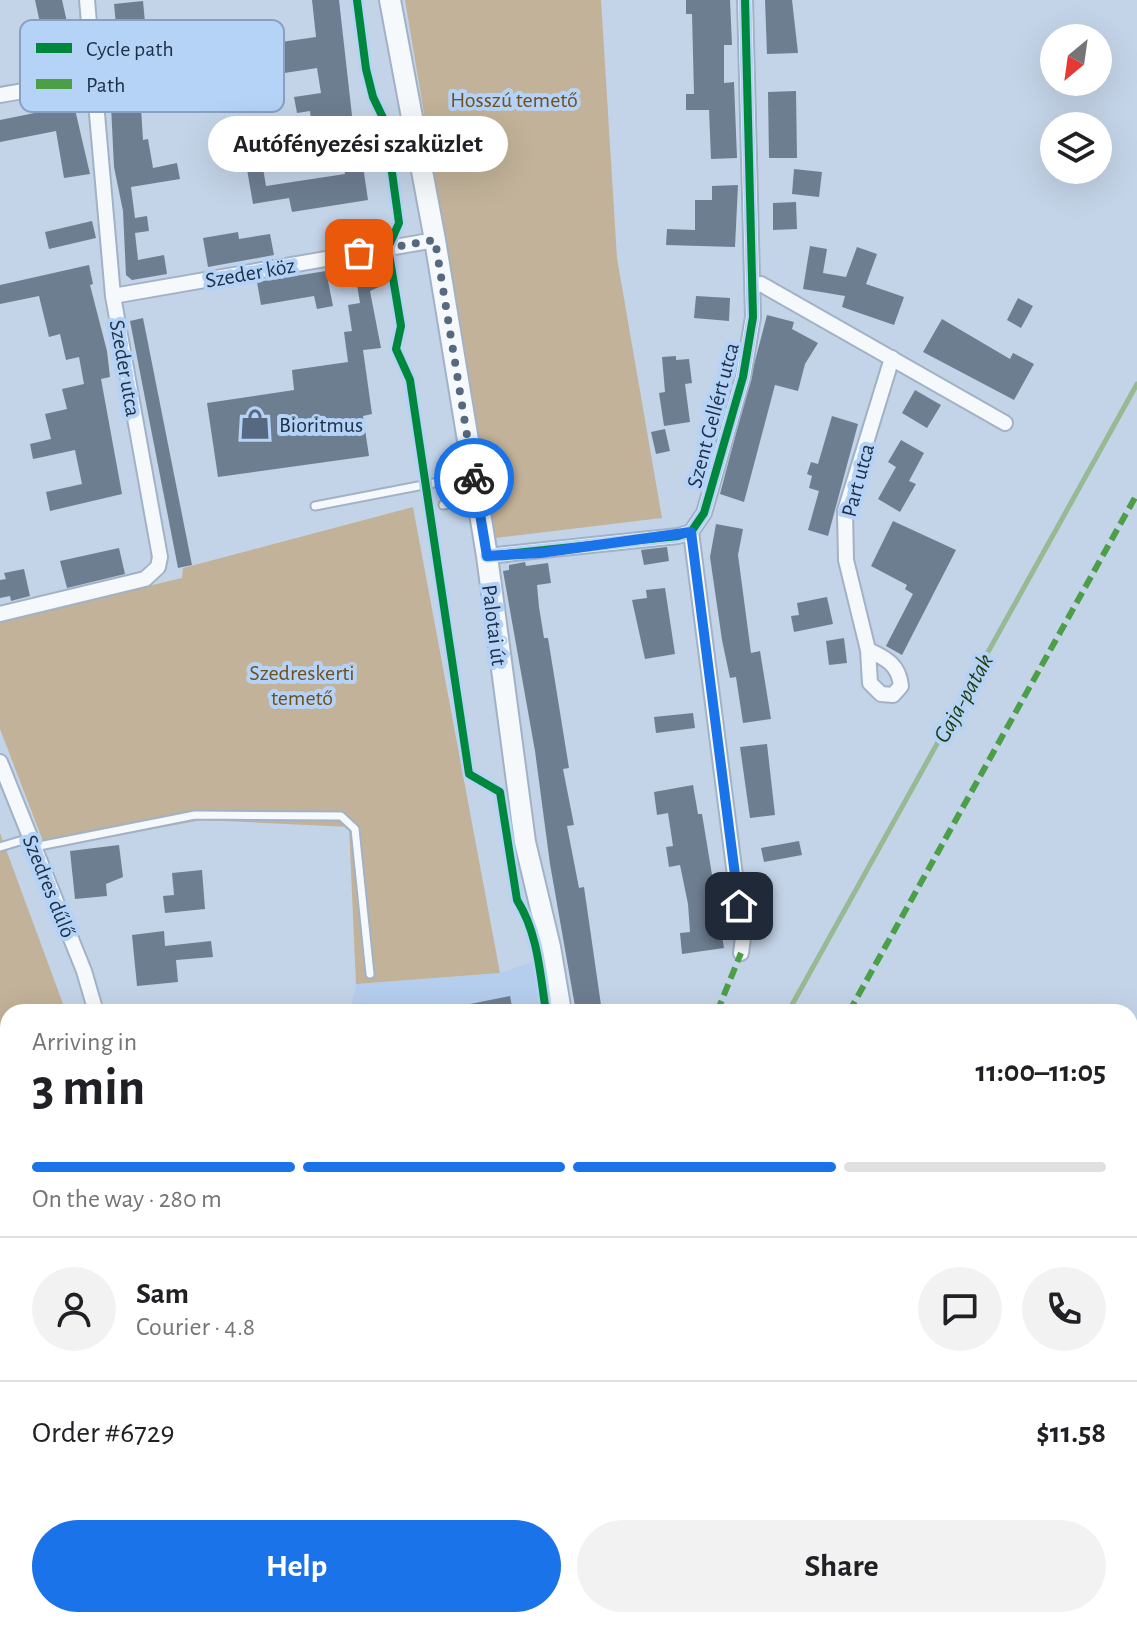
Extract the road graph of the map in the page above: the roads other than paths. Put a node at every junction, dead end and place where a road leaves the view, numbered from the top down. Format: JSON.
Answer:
{"nodes":[{"id":1,"x":87,"y":0,"type":"edge"},
{"id":2,"x":390,"y":0,"type":"edge"},
{"id":3,"x":745,"y":0,"type":"edge"},
{"id":4,"x":88,"y":20,"type":"edge"},
{"id":5,"x":20,"y":92,"type":"edge"},
{"id":6,"x":0,"y":95,"type":"edge"},
{"id":7,"x":95,"y":112,"type":"edge"},
{"id":8,"x":435,"y":240,"type":"junction"},
{"id":9,"x":754,"y":286,"type":"junction"},
{"id":10,"x":113,"y":296,"type":"junction"},
{"id":11,"x":892,"y":358,"type":"junction"},
{"id":12,"x":1005,"y":423,"type":"dead end"},
{"id":13,"x":439,"y":482,"type":"dead end"},
{"id":14,"x":477,"y":500,"type":"junction"},
{"id":15,"x":443,"y":505,"type":"dead end"},
{"id":16,"x":315,"y":506,"type":"dead end"},
{"id":17,"x":691,"y":532,"type":"junction"},
{"id":18,"x":487,"y":556,"type":"junction"},
{"id":19,"x":0,"y":614,"type":"edge"},
{"id":20,"x":868,"y":650,"type":"dead end"},
{"id":21,"x":0,"y":762,"type":"edge"},
{"id":22,"x":32,"y":842,"type":"junction"},
{"id":23,"x":0,"y":847,"type":"edge"},
{"id":24,"x":741,"y":953,"type":"dead end"},
{"id":25,"x":370,"y":974,"type":"dead end"},
{"id":26,"x":94,"y":1004,"type":"edge"},
{"id":27,"x":560,"y":1004,"type":"edge"}],
"edges":[{"from":1,"to":4,"type":"street","name":"Szeder utca"},
{"from":2,"to":8,"type":"main road","name":"Palotai út"},
{"from":3,"to":9,"type":"street","name":"Szent Gellért utca"},
{"from":5,"to":6,"type":"street"},
{"from":7,"to":10,"type":"street","name":"Szeder utca"},
{"from":8,"to":10,"type":"street","name":"Szeder köz"},
{"from":8,"to":14,"type":"main road","name":"Palotai út"},
{"from":9,"to":11,"type":"street"},
{"from":9,"to":17,"type":"street","name":"Szent Gellért utca"},
{"from":10,"to":19,"type":"street","name":"Szeder utca"},
{"from":11,"to":12,"type":"street"},
{"from":11,"to":20,"type":"street","name":"Part utca"},
{"from":13,"to":16,"type":"lane"},
{"from":14,"to":15,"type":"lane"},
{"from":14,"to":18,"type":"main road","name":"Palotai út"},
{"from":17,"to":18,"type":"street"},
{"from":17,"to":24,"type":"street"},
{"from":18,"to":27,"type":"main road","name":"Palotai út"},
{"from":21,"to":22,"type":"street","name":"Szedres dűlő"},
{"from":22,"to":23,"type":"lane"},
{"from":22,"to":25,"type":"lane"},
{"from":22,"to":26,"type":"street","name":"Szedres dűlő"}]}
